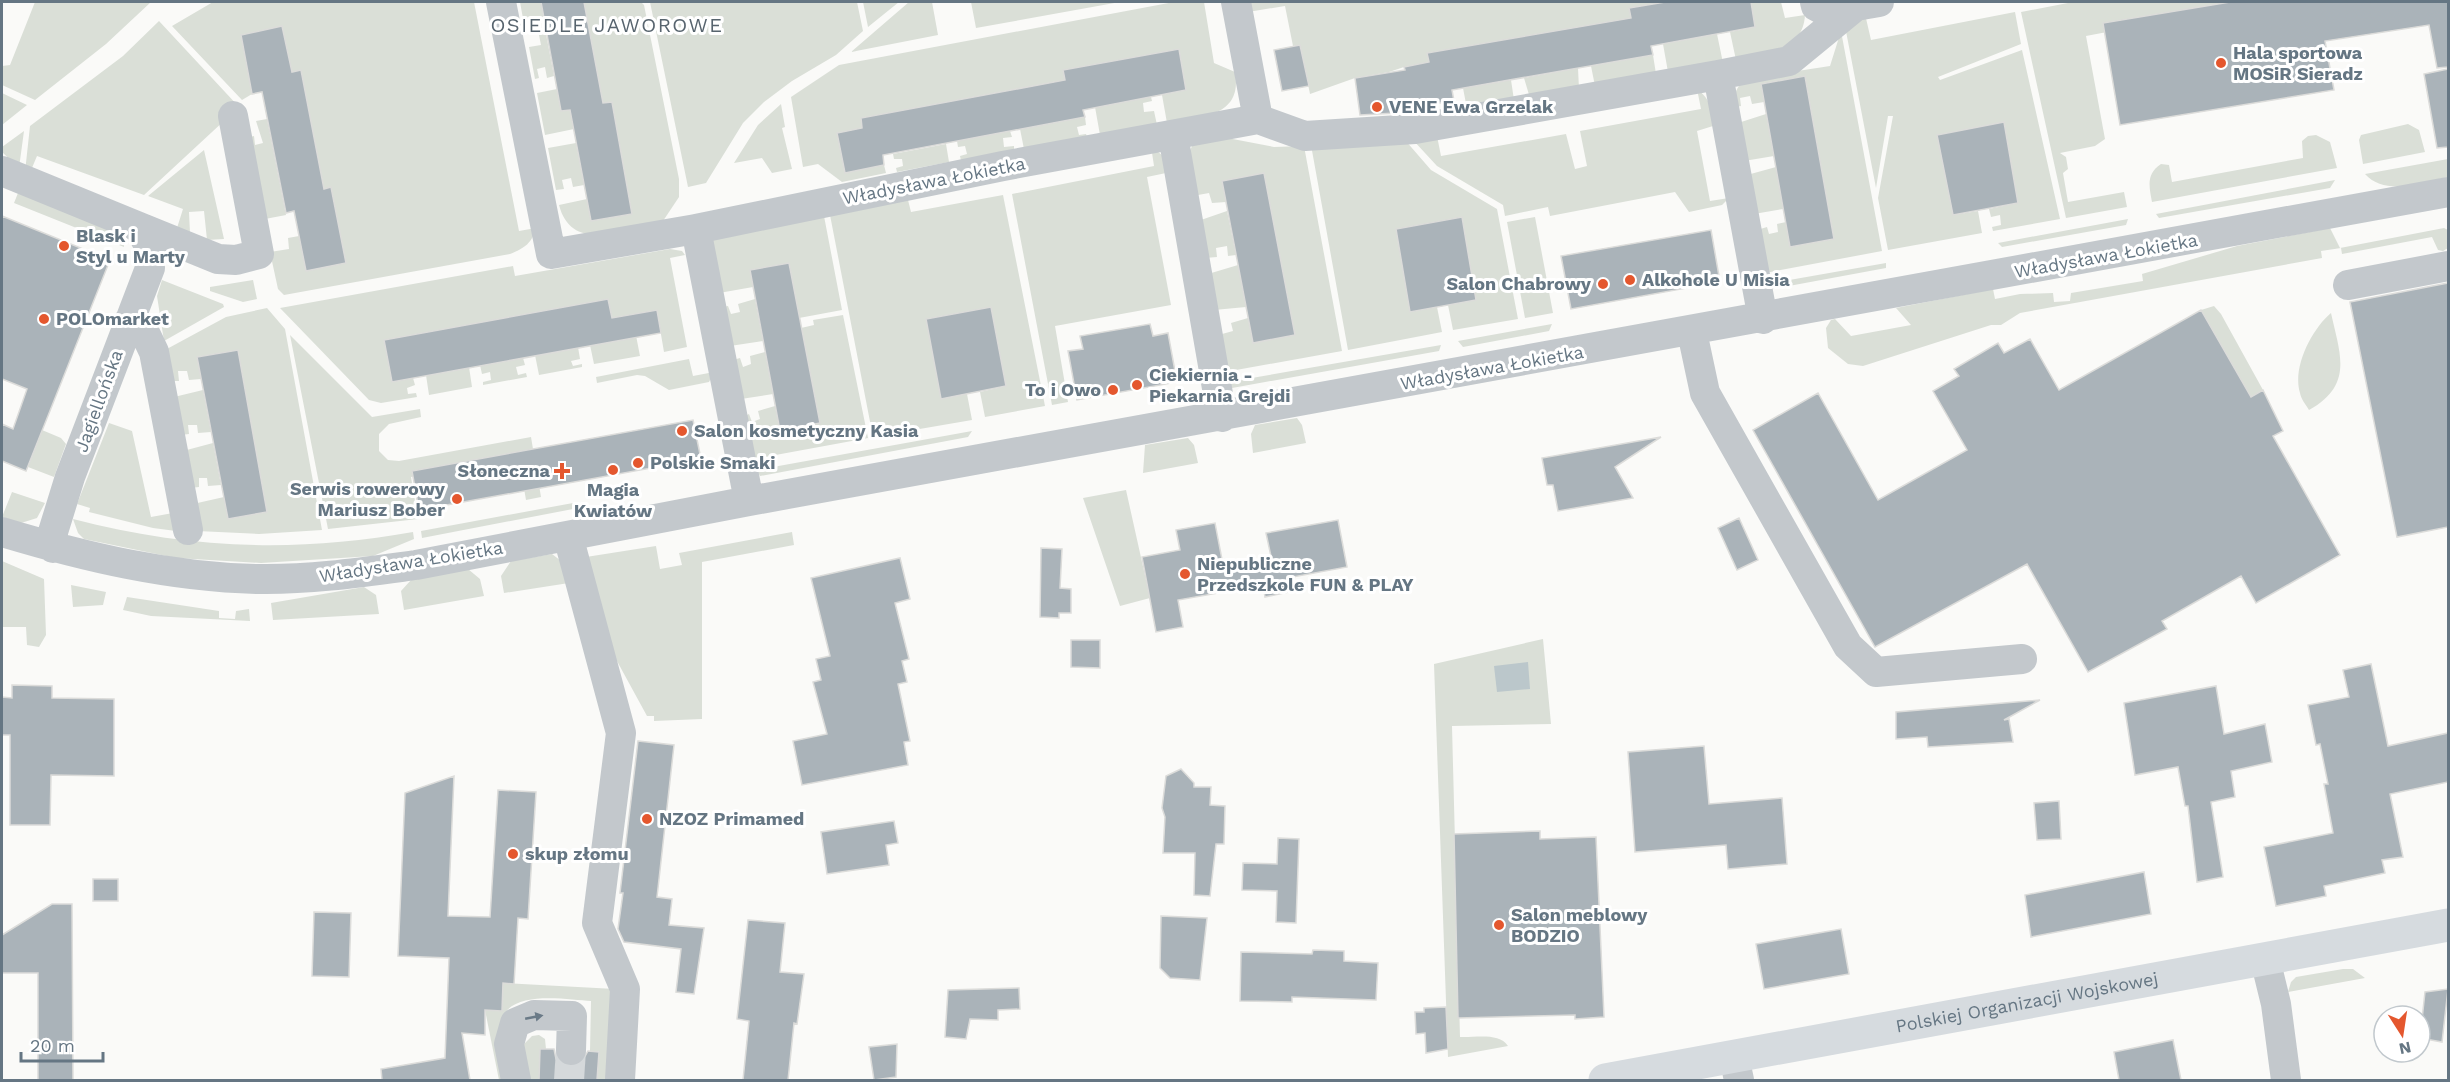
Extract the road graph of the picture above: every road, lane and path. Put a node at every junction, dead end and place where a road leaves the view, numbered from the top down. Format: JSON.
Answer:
{"nodes":[{"id":1,"x":501,"y":2,"type":"edge"},
{"id":2,"x":1236,"y":2,"type":"edge"},
{"id":3,"x":1815,"y":2,"type":"edge"},
{"id":4,"x":1879,"y":2,"type":"edge"},
{"id":5,"x":1840,"y":19,"type":"junction"},
{"id":6,"x":1718,"y":75,"type":"junction"},
{"id":7,"x":233,"y":116,"type":"dead end"},
{"id":8,"x":1258,"y":119,"type":"junction"},
{"id":9,"x":1173,"y":135,"type":"junction"},
{"id":10,"x":2,"y":171,"type":"edge"},
{"id":11,"x":2448,"y":192,"type":"edge"},
{"id":12,"x":139,"y":227,"type":"junction"},
{"id":13,"x":696,"y":229,"type":"junction"},
{"id":14,"x":2448,"y":266,"type":"edge"},
{"id":15,"x":2348,"y":285,"type":"dead end"},
{"id":16,"x":1763,"y":319,"type":"junction"},
{"id":17,"x":129,"y":321,"type":"junction"},
{"id":18,"x":1692,"y":332,"type":"junction"},
{"id":19,"x":1221,"y":417,"type":"junction"},
{"id":20,"x":750,"y":501,"type":"junction"},
{"id":21,"x":188,"y":530,"type":"dead end"},
{"id":22,"x":2,"y":532,"type":"edge"},
{"id":23,"x":568,"y":536,"type":"junction"},
{"id":24,"x":53,"y":548,"type":"junction"},
{"id":25,"x":2022,"y":659,"type":"dead end"},
{"id":26,"x":2448,"y":925,"type":"edge"},
{"id":27,"x":2265,"y":959,"type":"junction"},
{"id":28,"x":571,"y":1050,"type":"tunnel mouth"},
{"id":29,"x":1737,"y":1069,"type":"edge"},
{"id":30,"x":516,"y":1080,"type":"edge"},
{"id":31,"x":620,"y":1080,"type":"edge"},
{"id":32,"x":1605,"y":1080,"type":"edge"},
{"id":33,"x":2286,"y":1080,"type":"edge"}],
"edges":[{"from":1,"to":13,"type":"street","name":"Władysława Łokietka"},
{"from":2,"to":8,"type":"street"},
{"from":3,"to":5,"type":"street"},
{"from":4,"to":5,"type":"street"},
{"from":5,"to":6,"type":"street"},
{"from":6,"to":8,"type":"street"},
{"from":6,"to":16,"type":"street"},
{"from":7,"to":12,"type":"street"},
{"from":8,"to":9,"type":"street","name":"Władysława Łokietka"},
{"from":9,"to":13,"type":"street","name":"Władysława Łokietka"},
{"from":9,"to":19,"type":"street"},
{"from":10,"to":12,"type":"street"},
{"from":11,"to":16,"type":"street","name":"Władysława Łokietka"},
{"from":12,"to":17,"type":"street","name":"Jagiellońska"},
{"from":13,"to":20,"type":"street"},
{"from":14,"to":15,"type":"street"},
{"from":16,"to":18,"type":"street","name":"Władysława Łokietka"},
{"from":17,"to":21,"type":"street"},
{"from":17,"to":24,"type":"street","name":"Jagiellońska"},
{"from":18,"to":19,"type":"street","name":"Władysława Łokietka"},
{"from":18,"to":25,"type":"street"},
{"from":19,"to":20,"type":"street","name":"Władysława Łokietka"},
{"from":20,"to":23,"type":"street","name":"Władysława Łokietka"},
{"from":22,"to":24,"type":"street","name":"Władysława Łokietka"},
{"from":23,"to":24,"type":"street","name":"Władysława Łokietka"},
{"from":23,"to":31,"type":"street"},
{"from":26,"to":27,"type":"main road","name":"Polskiej Organizacji Wojskowej"},
{"from":27,"to":29,"type":"main road","name":"Polskiej Organizacji Wojskowej"},
{"from":27,"to":33,"type":"street"},
{"from":30,"to":28,"type":"street","one_way":true},
{"from":29,"to":32,"type":"main road","name":"Polskiej Organizacji Wojskowej"}]}
